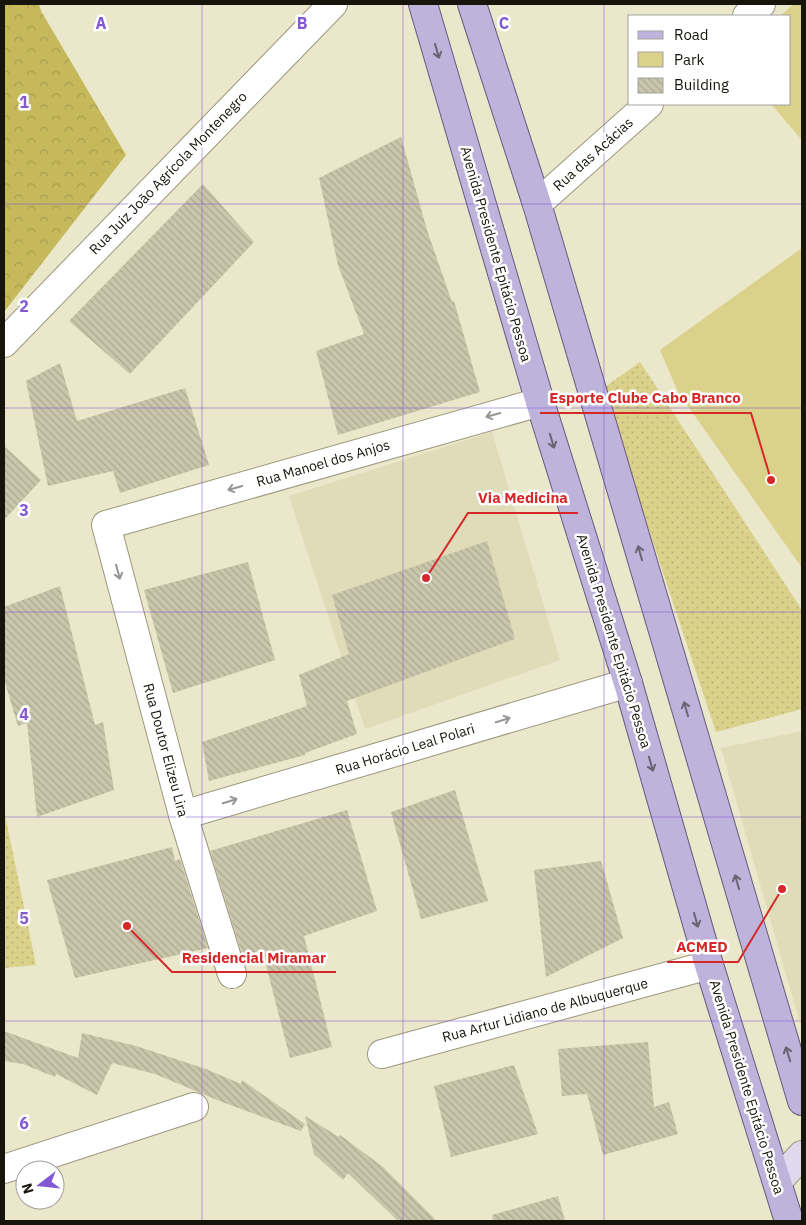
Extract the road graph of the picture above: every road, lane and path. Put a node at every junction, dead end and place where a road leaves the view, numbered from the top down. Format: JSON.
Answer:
{"nodes":[{"id":1,"x":333,"y":4,"type":"edge"},
{"id":2,"x":423,"y":4,"type":"edge"},
{"id":3,"x":472,"y":4,"type":"edge"},
{"id":4,"x":761,"y":4,"type":"edge"},
{"id":5,"x":748,"y":15,"type":"edge"},
{"id":6,"x":648,"y":105,"type":"edge"},
{"id":7,"x":536,"y":204,"type":"junction"},
{"id":8,"x":4,"y":343,"type":"edge"},
{"id":9,"x":540,"y":402,"type":"junction"},
{"id":10,"x":106,"y":525,"type":"joint"},
{"id":11,"x":628,"y":682,"type":"junction"},
{"id":12,"x":183,"y":815,"type":"junction"},
{"id":13,"x":708,"y":965,"type":"junction"},
{"id":14,"x":232,"y":974,"type":"dead end"},
{"id":15,"x":382,"y":1054,"type":"dead end"},
{"id":16,"x":802,"y":1101,"type":"edge"},
{"id":17,"x":194,"y":1107,"type":"dead end"},
{"id":18,"x":802,"y":1155,"type":"edge"},
{"id":19,"x":4,"y":1169,"type":"edge"},
{"id":20,"x":777,"y":1182,"type":"junction"},
{"id":21,"x":788,"y":1221,"type":"edge"}],
"edges":[{"from":1,"to":8,"type":"street","name":"Rua Juiz João Agrícola Montenegro"},
{"from":2,"to":9,"type":"main road","name":"Avenida Presidente Epitácio Pessoa","one_way":true},
{"from":3,"to":7,"type":"main road"},
{"from":4,"to":5,"type":"street"},
{"from":6,"to":7,"type":"street","name":"Rua das Acácias"},
{"from":16,"to":7,"type":"main road","one_way":true},
{"from":9,"to":10,"type":"street","name":"Rua Manoel dos Anjos","one_way":true},
{"from":9,"to":11,"type":"main road","name":"Avenida Presidente Epitácio Pessoa","one_way":true},
{"from":10,"to":12,"type":"street","name":"Rua Doutor Elizeu Lira","one_way":true},
{"from":12,"to":11,"type":"street","name":"Rua Horácio Leal Polari","one_way":true},
{"from":11,"to":13,"type":"main road","name":"Avenida Presidente Epitácio Pessoa","one_way":true},
{"from":12,"to":14,"type":"street","name":"Rua Doutor Elizeu Lira"},
{"from":13,"to":15,"type":"street","name":"Rua Artur Lidiano de Albuquerque"},
{"from":13,"to":20,"type":"main road","name":"Avenida Presidente Epitácio Pessoa"},
{"from":17,"to":19,"type":"street"},
{"from":18,"to":20,"type":"main road"},
{"from":20,"to":21,"type":"main road","name":"Avenida Presidente Epitácio Pessoa"}]}
